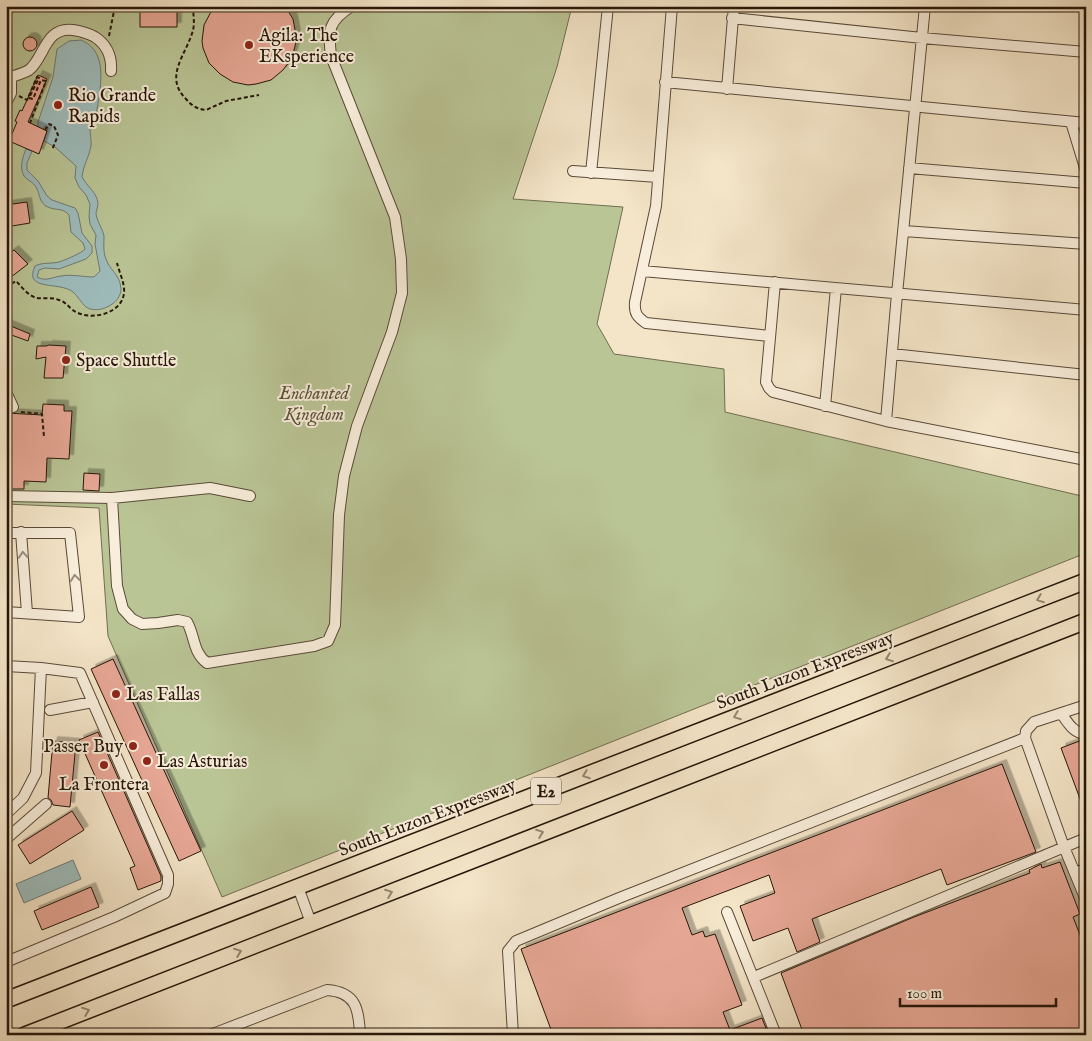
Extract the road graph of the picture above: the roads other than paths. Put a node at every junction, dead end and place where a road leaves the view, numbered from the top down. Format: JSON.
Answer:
{"nodes":[{"id":1,"x":352,"y":6,"type":"edge"},
{"id":2,"x":608,"y":6,"type":"edge"},
{"id":3,"x":672,"y":6,"type":"edge"},
{"id":4,"x":734,"y":6,"type":"edge"},
{"id":5,"x":925,"y":6,"type":"edge"},
{"id":6,"x":732,"y":18,"type":"junction"},
{"id":7,"x":922,"y":38,"type":"junction"},
{"id":8,"x":1086,"y":52,"type":"edge"},
{"id":9,"x":111,"y":71,"type":"dead end"},
{"id":10,"x":9,"y":75,"type":"edge"},
{"id":11,"x":665,"y":82,"type":"junction"},
{"id":12,"x":727,"y":89,"type":"junction"},
{"id":13,"x":6,"y":103,"type":"edge"},
{"id":14,"x":915,"y":106,"type":"junction"},
{"id":15,"x":1071,"y":122,"type":"junction"},
{"id":16,"x":1086,"y":123,"type":"edge"},
{"id":17,"x":909,"y":168,"type":"junction"},
{"id":18,"x":573,"y":171,"type":"dead end"},
{"id":19,"x":1086,"y":171,"type":"edge"},
{"id":20,"x":591,"y":173,"type":"junction"},
{"id":21,"x":658,"y":177,"type":"junction"},
{"id":22,"x":1086,"y":183,"type":"edge"},
{"id":23,"x":904,"y":231,"type":"junction"},
{"id":24,"x":1086,"y":244,"type":"edge"},
{"id":25,"x":642,"y":272,"type":"junction"},
{"id":26,"x":775,"y":282,"type":"junction"},
{"id":27,"x":836,"y":288,"type":"junction"},
{"id":28,"x":897,"y":294,"type":"junction"},
{"id":29,"x":1086,"y":310,"type":"edge"},
{"id":30,"x":770,"y":336,"type":"junction"},
{"id":31,"x":892,"y":354,"type":"junction"},
{"id":32,"x":1086,"y":375,"type":"edge"},
{"id":33,"x":6,"y":392,"type":"edge"},
{"id":34,"x":826,"y":406,"type":"junction"},
{"id":35,"x":13,"y":407,"type":"road end"},
{"id":36,"x":886,"y":421,"type":"junction"},
{"id":37,"x":1086,"y":460,"type":"edge"},
{"id":38,"x":6,"y":496,"type":"edge"},
{"id":39,"x":250,"y":496,"type":"dead end"},
{"id":40,"x":112,"y":498,"type":"junction"},
{"id":41,"x":21,"y":532,"type":"junction"},
{"id":42,"x":6,"y":533,"type":"edge"},
{"id":43,"x":1086,"y":581,"type":"edge"},
{"id":44,"x":6,"y":612,"type":"edge"},
{"id":45,"x":26,"y":613,"type":"junction"},
{"id":46,"x":1086,"y":621,"type":"edge"},
{"id":47,"x":6,"y":666,"type":"edge"},
{"id":48,"x":41,"y":668,"type":"junction"},
{"id":49,"x":93,"y":702,"type":"junction"},
{"id":50,"x":1086,"y":704,"type":"edge"},
{"id":51,"x":50,"y":710,"type":"dead end"},
{"id":52,"x":1061,"y":713,"type":"junction"},
{"id":53,"x":1086,"y":734,"type":"edge"},
{"id":54,"x":1025,"y":738,"type":"junction"},
{"id":55,"x":46,"y":804,"type":"dead end"},
{"id":56,"x":6,"y":814,"type":"edge"},
{"id":57,"x":1086,"y":838,"type":"edge"},
{"id":58,"x":6,"y":839,"type":"edge"},
{"id":59,"x":1064,"y":847,"type":"junction"},
{"id":60,"x":1086,"y":869,"type":"edge"},
{"id":61,"x":1074,"y":873,"type":"junction"},
{"id":62,"x":298,"y":887,"type":"junction"},
{"id":63,"x":1086,"y":900,"type":"edge"},
{"id":64,"x":727,"y":912,"type":"dead end"},
{"id":65,"x":311,"y":923,"type":"junction"},
{"id":66,"x":6,"y":962,"type":"edge"},
{"id":67,"x":754,"y":977,"type":"junction"},
{"id":68,"x":6,"y":1000,"type":"edge"},
{"id":69,"x":25,"y":1035,"type":"edge"},
{"id":70,"x":210,"y":1035,"type":"edge"},
{"id":71,"x":360,"y":1035,"type":"edge"},
{"id":72,"x":513,"y":1035,"type":"edge"},
{"id":73,"x":776,"y":1035,"type":"edge"}],
"edges":[{"from":1,"to":40,"type":"street"},
{"from":2,"to":20,"type":"street"},
{"from":3,"to":11,"type":"street"},
{"from":4,"to":6,"type":"street"},
{"from":5,"to":7,"type":"street"},
{"from":6,"to":7,"type":"street"},
{"from":6,"to":12,"type":"street"},
{"from":7,"to":8,"type":"street"},
{"from":7,"to":14,"type":"street"},
{"from":9,"to":10,"type":"street"},
{"from":10,"to":13,"type":"street"},
{"from":11,"to":12,"type":"street"},
{"from":11,"to":21,"type":"street"},
{"from":12,"to":14,"type":"street"},
{"from":14,"to":15,"type":"street"},
{"from":14,"to":17,"type":"street"},
{"from":15,"to":16,"type":"street"},
{"from":15,"to":19,"type":"street"},
{"from":17,"to":22,"type":"street"},
{"from":17,"to":23,"type":"street"},
{"from":18,"to":20,"type":"street"},
{"from":20,"to":21,"type":"street"},
{"from":21,"to":25,"type":"street"},
{"from":23,"to":24,"type":"street"},
{"from":23,"to":28,"type":"street"},
{"from":25,"to":26,"type":"street"},
{"from":25,"to":30,"type":"street"},
{"from":26,"to":27,"type":"street"},
{"from":26,"to":30,"type":"street"},
{"from":27,"to":28,"type":"street"},
{"from":27,"to":34,"type":"street"},
{"from":28,"to":29,"type":"street"},
{"from":28,"to":31,"type":"street"},
{"from":30,"to":34,"type":"street"},
{"from":31,"to":32,"type":"street"},
{"from":31,"to":36,"type":"street"},
{"from":33,"to":35,"type":"street"},
{"from":34,"to":36,"type":"street"},
{"from":36,"to":37,"type":"street"},
{"from":38,"to":40,"type":"street"},
{"from":39,"to":40,"type":"street"},
{"from":41,"to":42,"type":"street"},
{"from":45,"to":41,"type":"street","one_way":true},
{"from":45,"to":41,"type":"street","one_way":true},
{"from":43,"to":62,"type":"highway","name":"South Luzon Expressway","number":"E2","one_way":true},
{"from":44,"to":45,"type":"street"},
{"from":65,"to":46,"type":"highway","number":"E2","one_way":true},
{"from":47,"to":48,"type":"street"},
{"from":48,"to":49,"type":"street"},
{"from":48,"to":56,"type":"street"},
{"from":49,"to":51,"type":"street"},
{"from":49,"to":66,"type":"street"},
{"from":50,"to":52,"type":"street"},
{"from":52,"to":53,"type":"street"},
{"from":52,"to":54,"type":"street"},
{"from":54,"to":59,"type":"street"},
{"from":54,"to":72,"type":"street"},
{"from":55,"to":58,"type":"street"},
{"from":57,"to":59,"type":"street"},
{"from":59,"to":61,"type":"street"},
{"from":59,"to":67,"type":"street"},
{"from":60,"to":61,"type":"street"},
{"from":61,"to":63,"type":"street"},
{"from":62,"to":65,"type":"street"},
{"from":62,"to":68,"type":"highway","name":"South Luzon Expressway","number":"E2"},
{"from":64,"to":67,"type":"street"},
{"from":69,"to":65,"type":"highway","number":"E2","one_way":true},
{"from":67,"to":73,"type":"street"},
{"from":70,"to":71,"type":"street"}]}
